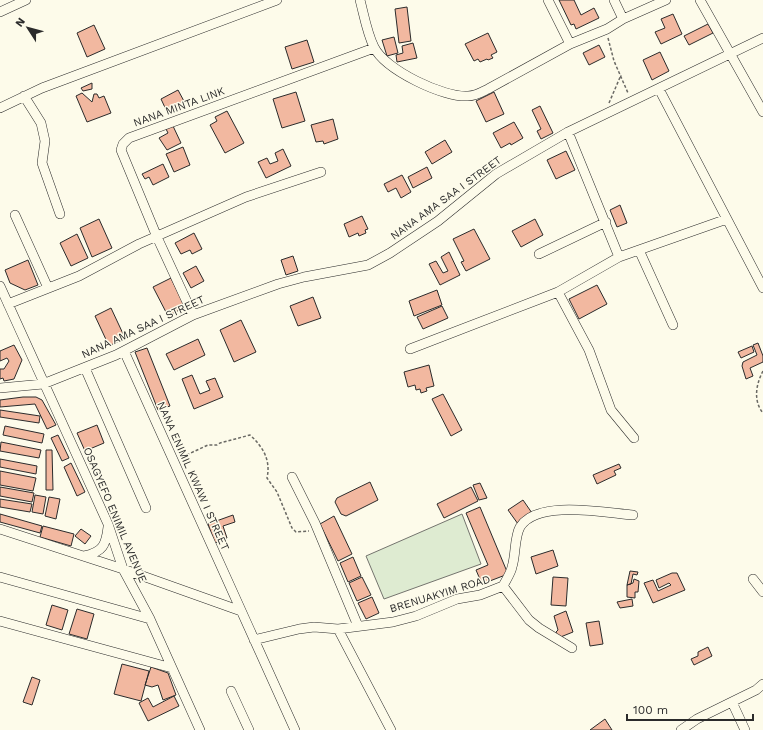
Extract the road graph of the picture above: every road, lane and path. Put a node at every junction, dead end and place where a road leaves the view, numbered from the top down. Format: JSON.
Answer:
{"nodes":[{"id":1,"x":26,"y":0,"type":"edge"},
{"id":2,"x":277,"y":0,"type":"edge"},
{"id":3,"x":360,"y":0,"type":"edge"},
{"id":4,"x":548,"y":0,"type":"edge"},
{"id":5,"x":614,"y":0,"type":"edge"},
{"id":6,"x":666,"y":0,"type":"edge"},
{"id":7,"x":700,"y":0,"type":"edge"},
{"id":8,"x":0,"y":12,"type":"edge"},
{"id":9,"x":624,"y":19,"type":"junction"},
{"id":10,"x":607,"y":29,"type":"junction"},
{"id":11,"x":763,"y":38,"type":"edge"},
{"id":12,"x":570,"y":44,"type":"junction"},
{"id":13,"x":374,"y":48,"type":"junction"},
{"id":14,"x":730,"y":54,"type":"junction"},
{"id":15,"x":621,"y":76,"type":"junction"},
{"id":16,"x":659,"y":89,"type":"junction"},
{"id":17,"x":24,"y":96,"type":"junction"},
{"id":18,"x":632,"y":102,"type":"junction"},
{"id":19,"x":0,"y":108,"type":"edge"},
{"id":20,"x":763,"y":112,"type":"edge"},
{"id":21,"x":604,"y":115,"type":"junction"},
{"id":22,"x":568,"y":132,"type":"junction"},
{"id":23,"x":321,"y":172,"type":"dead end"},
{"id":24,"x":60,"y":214,"type":"dead end"},
{"id":25,"x":15,"y":215,"type":"dead end"},
{"id":26,"x":727,"y":220,"type":"junction"},
{"id":27,"x":606,"y":222,"type":"junction"},
{"id":28,"x":157,"y":237,"type":"junction"},
{"id":29,"x":639,"y":250,"type":"junction"},
{"id":30,"x":539,"y":254,"type":"dead end"},
{"id":31,"x":619,"y":257,"type":"junction"},
{"id":32,"x":0,"y":286,"type":"edge"},
{"id":33,"x":48,"y":288,"type":"junction"},
{"id":34,"x":763,"y":288,"type":"edge"},
{"id":35,"x":558,"y":292,"type":"junction"},
{"id":36,"x":8,"y":304,"type":"junction"},
{"id":37,"x":193,"y":315,"type":"junction"},
{"id":38,"x":673,"y":325,"type":"dead end"},
{"id":39,"x":410,"y":349,"type":"dead end"},
{"id":40,"x":124,"y":351,"type":"junction"},
{"id":41,"x":85,"y":368,"type":"junction"},
{"id":42,"x":763,"y":371,"type":"edge"},
{"id":43,"x":43,"y":384,"type":"junction"},
{"id":44,"x":0,"y":388,"type":"edge"},
{"id":45,"x":763,"y":413,"type":"edge"},
{"id":46,"x":634,"y":438,"type":"dead end"},
{"id":47,"x":172,"y":459,"type":"junction"},
{"id":48,"x":292,"y":477,"type":"dead end"},
{"id":49,"x":146,"y":508,"type":"dead end"},
{"id":50,"x":633,"y":515,"type":"dead end"},
{"id":51,"x":108,"y":524,"type":"junction"},
{"id":52,"x":0,"y":529,"type":"edge"},
{"id":53,"x":319,"y":534,"type":"junction"},
{"id":54,"x":84,"y":556,"type":"junction"},
{"id":55,"x":123,"y":569,"type":"junction"},
{"id":56,"x":0,"y":577,"type":"edge"},
{"id":57,"x":753,"y":579,"type":"dead end"},
{"id":58,"x":503,"y":586,"type":"junction"},
{"id":59,"x":763,"y":592,"type":"edge"},
{"id":60,"x":241,"y":611,"type":"junction"},
{"id":61,"x":150,"y":619,"type":"junction"},
{"id":62,"x":0,"y":621,"type":"edge"},
{"id":63,"x":358,"y":626,"type":"junction"},
{"id":64,"x":338,"y":629,"type":"junction"},
{"id":65,"x":254,"y":640,"type":"junction"},
{"id":66,"x":572,"y":648,"type":"dead end"},
{"id":67,"x":172,"y":668,"type":"junction"},
{"id":68,"x":763,"y":684,"type":"edge"},
{"id":69,"x":231,"y":691,"type":"dead end"},
{"id":70,"x":732,"y":702,"type":"junction"},
{"id":71,"x":200,"y":730,"type":"edge"},
{"id":72,"x":248,"y":730,"type":"edge"},
{"id":73,"x":295,"y":730,"type":"edge"},
{"id":74,"x":391,"y":730,"type":"edge"},
{"id":75,"x":681,"y":730,"type":"edge"},
{"id":76,"x":745,"y":730,"type":"edge"}],
"edges":[{"from":1,"to":8,"type":"street"},
{"from":2,"to":17,"type":"street"},
{"from":3,"to":13,"type":"street"},
{"from":4,"to":12,"type":"street"},
{"from":5,"to":9,"type":"street"},
{"from":6,"to":9,"type":"street"},
{"from":7,"to":14,"type":"street"},
{"from":9,"to":10,"type":"street"},
{"from":10,"to":12,"type":"street"},
{"from":10,"to":15,"type":"path"},
{"from":11,"to":14,"type":"street","name":"NANA AMA SAA I STREET"},
{"from":12,"to":13,"type":"street"},
{"from":13,"to":28,"type":"street","name":"NANA MINTA LINK"},
{"from":14,"to":16,"type":"street","name":"NANA AMA SAA I STREET"},
{"from":14,"to":20,"type":"street"},
{"from":15,"to":18,"type":"path"},
{"from":15,"to":21,"type":"path"},
{"from":16,"to":18,"type":"street","name":"NANA AMA SAA I STREET"},
{"from":16,"to":26,"type":"street"},
{"from":17,"to":19,"type":"street"},
{"from":17,"to":24,"type":"street"},
{"from":18,"to":21,"type":"street","name":"NANA AMA SAA I STREET"},
{"from":21,"to":22,"type":"street","name":"NANA AMA SAA I STREET"},
{"from":22,"to":27,"type":"street"},
{"from":22,"to":37,"type":"street","name":"NANA AMA SAA I STREET"},
{"from":23,"to":28,"type":"street"},
{"from":25,"to":33,"type":"street"},
{"from":26,"to":29,"type":"street"},
{"from":26,"to":34,"type":"street"},
{"from":27,"to":30,"type":"street"},
{"from":27,"to":31,"type":"street"},
{"from":28,"to":33,"type":"street"},
{"from":28,"to":37,"type":"street","name":"NANA MINTA LINK"},
{"from":29,"to":31,"type":"street"},
{"from":29,"to":38,"type":"street"},
{"from":31,"to":35,"type":"street"},
{"from":32,"to":36,"type":"street","name":"OSAGYEFO ENIMIL AVENUE"},
{"from":33,"to":36,"type":"street"},
{"from":35,"to":39,"type":"street"},
{"from":35,"to":46,"type":"street"},
{"from":36,"to":43,"type":"street","name":"OSAGYEFO ENIMIL AVENUE"},
{"from":37,"to":40,"type":"street","name":"NANA AMA SAA I STREET"},
{"from":40,"to":41,"type":"street","name":"NANA AMA SAA I STREET"},
{"from":40,"to":47,"type":"street","name":"NANA ENIMIL KWAW I STREET"},
{"from":41,"to":43,"type":"street","name":"NANA AMA SAA I STREET"},
{"from":41,"to":49,"type":"street"},
{"from":42,"to":45,"type":"path"},
{"from":43,"to":44,"type":"street","name":"NANA AMA SAA I STREET"},
{"from":43,"to":51,"type":"street","name":"OSAGYEFO ENIMIL AVENUE"},
{"from":47,"to":53,"type":"path"},
{"from":47,"to":60,"type":"street","name":"NANA ENIMIL KWAW I STREET"},
{"from":48,"to":53,"type":"street"},
{"from":50,"to":58,"type":"street","name":"BRENUAKYIM ROAD"},
{"from":51,"to":54,"type":"street"},
{"from":51,"to":55,"type":"street","name":"OSAGYEFO ENIMIL AVENUE"},
{"from":52,"to":54,"type":"street"},
{"from":53,"to":63,"type":"street"},
{"from":54,"to":55,"type":"street"},
{"from":55,"to":60,"type":"street"},
{"from":55,"to":61,"type":"street","name":"OSAGYEFO ENIMIL AVENUE"},
{"from":56,"to":61,"type":"street"},
{"from":57,"to":59,"type":"street"},
{"from":58,"to":63,"type":"street","name":"BRENUAKYIM ROAD"},
{"from":58,"to":66,"type":"street"},
{"from":60,"to":65,"type":"street","name":"NANA ENIMIL KWAW I STREET"},
{"from":61,"to":67,"type":"street","name":"OSAGYEFO ENIMIL AVENUE"},
{"from":62,"to":67,"type":"street"},
{"from":63,"to":64,"type":"street","name":"BRENUAKYIM ROAD"},
{"from":64,"to":65,"type":"street","name":"BRENUAKYIM ROAD"},
{"from":64,"to":74,"type":"street"},
{"from":65,"to":73,"type":"street","name":"NANA ENIMIL KWAW I STREET"},
{"from":67,"to":71,"type":"street","name":"OSAGYEFO ENIMIL AVENUE"},
{"from":68,"to":70,"type":"street"},
{"from":69,"to":72,"type":"street"},
{"from":70,"to":75,"type":"street"},
{"from":70,"to":76,"type":"street"}]}
